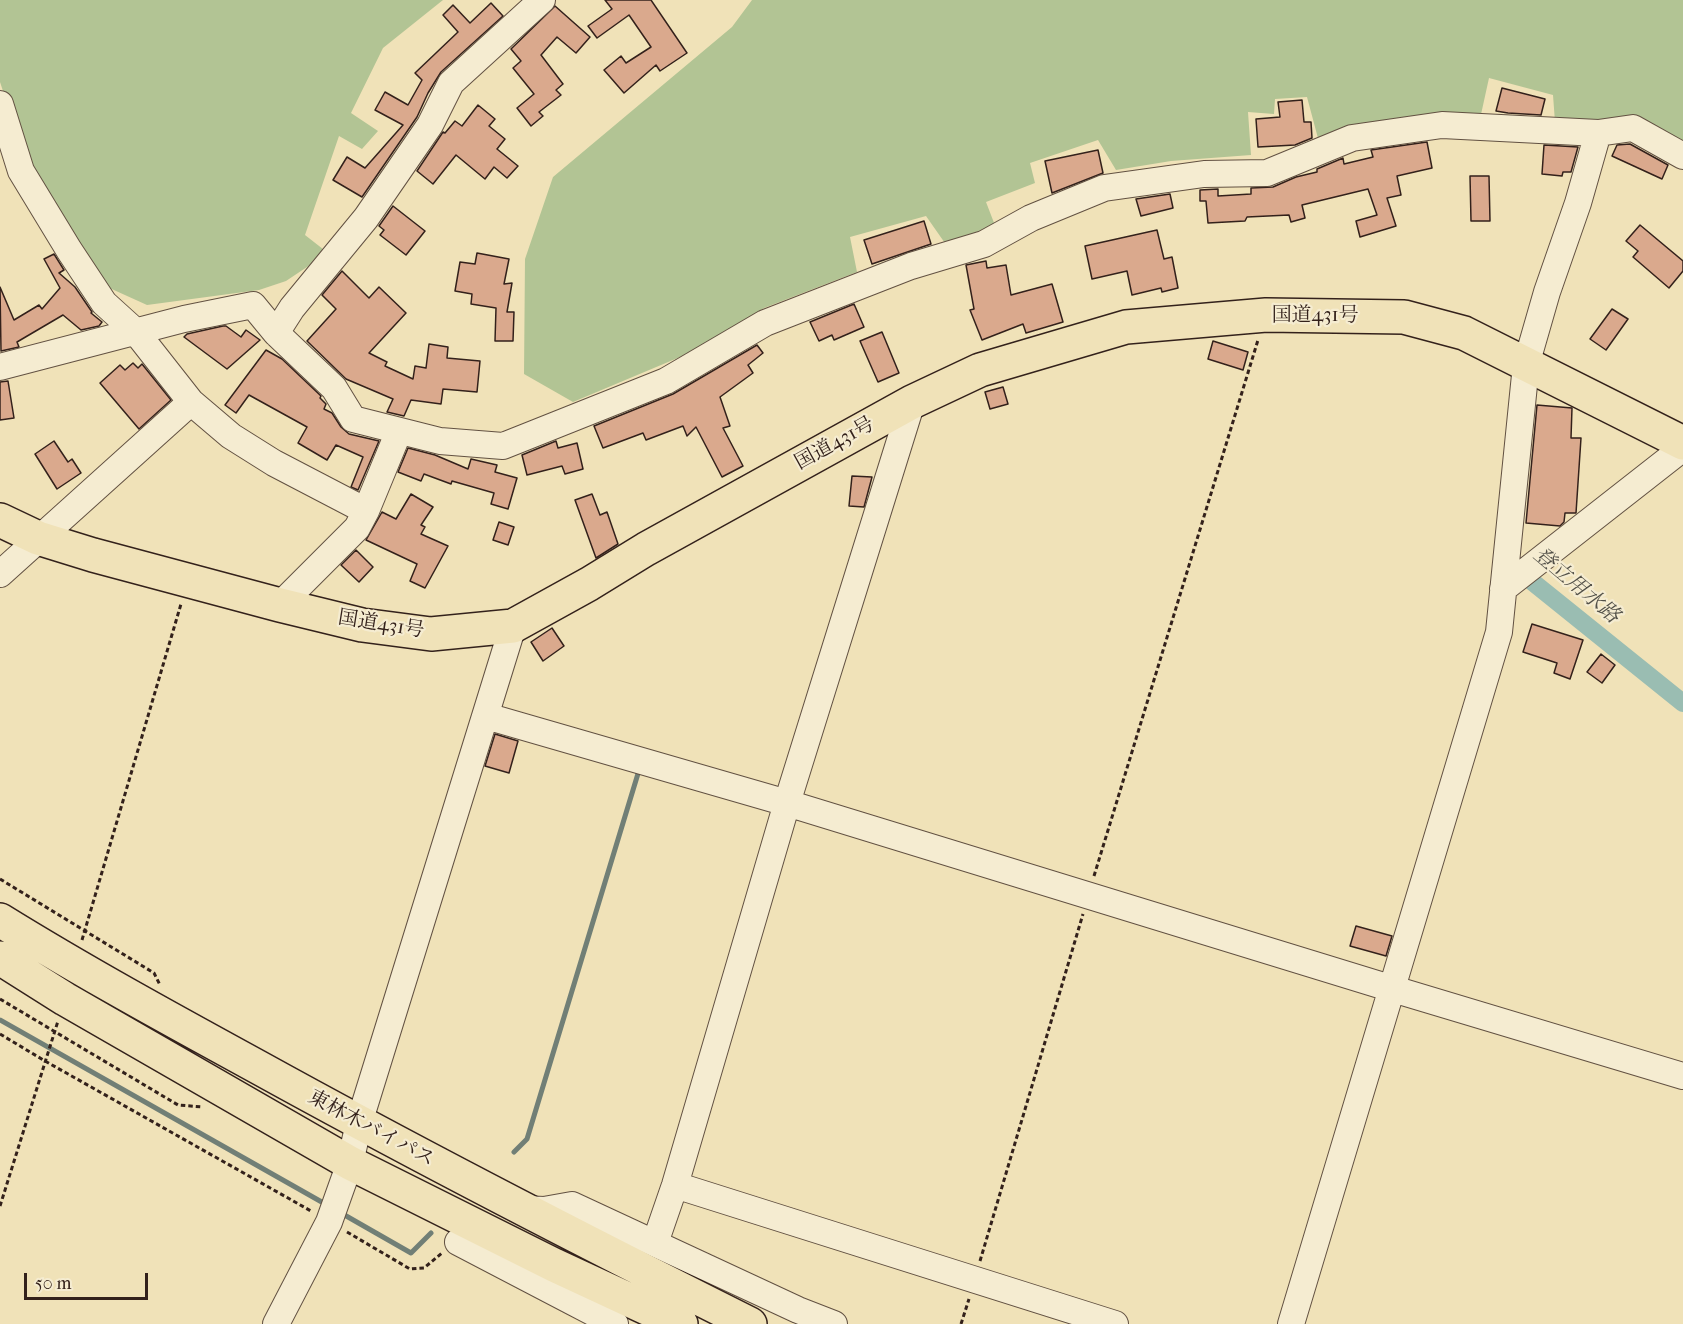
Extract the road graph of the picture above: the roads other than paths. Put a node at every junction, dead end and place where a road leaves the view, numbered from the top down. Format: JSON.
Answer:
{"nodes":[{"id":1,"x":542,"y":0,"type":"edge"},
{"id":2,"x":0,"y":104,"type":"edge"},
{"id":3,"x":1598,"y":133,"type":"junction"},
{"id":4,"x":1683,"y":156,"type":"edge"},
{"id":5,"x":136,"y":332,"type":"junction"},
{"id":6,"x":276,"y":333,"type":"junction"},
{"id":7,"x":1526,"y":365,"type":"junction"},
{"id":8,"x":0,"y":366,"type":"edge"},
{"id":9,"x":190,"y":402,"type":"junction"},
{"id":10,"x":912,"y":402,"type":"junction"},
{"id":11,"x":399,"y":431,"type":"junction"},
{"id":12,"x":1683,"y":443,"type":"edge"},
{"id":13,"x":1683,"y":448,"type":"edge"},
{"id":14,"x":366,"y":511,"type":"junction"},
{"id":15,"x":0,"y":520,"type":"edge"},
{"id":16,"x":38,"y":538,"type":"junction"},
{"id":17,"x":0,"y":574,"type":"edge"},
{"id":18,"x":1503,"y":589,"type":"junction"},
{"id":19,"x":280,"y":605,"type":"junction"},
{"id":20,"x":513,"y":626,"type":"junction"},
{"id":21,"x":486,"y":716,"type":"junction"},
{"id":22,"x":787,"y":803,"type":"junction"},
{"id":23,"x":0,"y":920,"type":"edge"},
{"id":24,"x":0,"y":958,"type":"edge"},
{"id":25,"x":1393,"y":989,"type":"junction"},
{"id":26,"x":1683,"y":1076,"type":"edge"},
{"id":27,"x":359,"y":1123,"type":"junction"},
{"id":28,"x":350,"y":1163,"type":"junction"},
{"id":29,"x":675,"y":1185,"type":"junction"},
{"id":30,"x":521,"y":1209,"type":"junction"},
{"id":31,"x":459,"y":1242,"type":"road end"},
{"id":32,"x":655,"y":1243,"type":"junction"},
{"id":33,"x":554,"y":1265,"type":"junction"},
{"id":34,"x":571,"y":1301,"type":"junction"},
{"id":35,"x":276,"y":1324,"type":"edge"},
{"id":36,"x":615,"y":1324,"type":"edge"},
{"id":37,"x":681,"y":1324,"type":"edge"},
{"id":38,"x":750,"y":1324,"type":"edge"},
{"id":39,"x":834,"y":1324,"type":"edge"},
{"id":40,"x":1115,"y":1324,"type":"edge"},
{"id":41,"x":1292,"y":1324,"type":"edge"}],
"edges":[{"from":1,"to":6,"type":"street"},
{"from":2,"to":5,"type":"street"},
{"from":3,"to":4,"type":"street"},
{"from":3,"to":7,"type":"street"},
{"from":3,"to":11,"type":"street"},
{"from":5,"to":6,"type":"street"},
{"from":5,"to":8,"type":"street"},
{"from":5,"to":9,"type":"street"},
{"from":6,"to":11,"type":"street"},
{"from":7,"to":10,"type":"highway","name":"国道431号"},
{"from":7,"to":12,"type":"highway","name":"国道431号"},
{"from":7,"to":18,"type":"street"},
{"from":9,"to":14,"type":"street"},
{"from":9,"to":16,"type":"street"},
{"from":10,"to":20,"type":"highway","name":"国道431号"},
{"from":10,"to":22,"type":"street"},
{"from":11,"to":14,"type":"street"},
{"from":13,"to":18,"type":"street"},
{"from":14,"to":19,"type":"street"},
{"from":15,"to":16,"type":"highway","name":"国道431号"},
{"from":16,"to":17,"type":"street"},
{"from":16,"to":19,"type":"highway","name":"国道431号"},
{"from":18,"to":25,"type":"street"},
{"from":19,"to":20,"type":"highway","name":"国道431号"},
{"from":20,"to":21,"type":"street"},
{"from":21,"to":22,"type":"street"},
{"from":21,"to":27,"type":"street"},
{"from":22,"to":25,"type":"street"},
{"from":22,"to":29,"type":"street"},
{"from":23,"to":27,"type":"highway","name":"東林木バイパス"},
{"from":24,"to":28,"type":"highway","name":"東林木バイパス"},
{"from":25,"to":26,"type":"street"},
{"from":25,"to":41,"type":"street"},
{"from":27,"to":28,"type":"street"},
{"from":27,"to":30,"type":"highway","name":"東林木バイパス"},
{"from":28,"to":33,"type":"highway","name":"東林木バイパス"},
{"from":28,"to":35,"type":"street"},
{"from":29,"to":32,"type":"street"},
{"from":29,"to":40,"type":"street"},
{"from":30,"to":32,"type":"street"},
{"from":30,"to":38,"type":"highway","name":"東林木バイパス"},
{"from":31,"to":34,"type":"street"},
{"from":32,"to":39,"type":"street"},
{"from":33,"to":34,"type":"street"},
{"from":33,"to":37,"type":"highway","name":"東林木バイパス"},
{"from":34,"to":36,"type":"street"}]}
